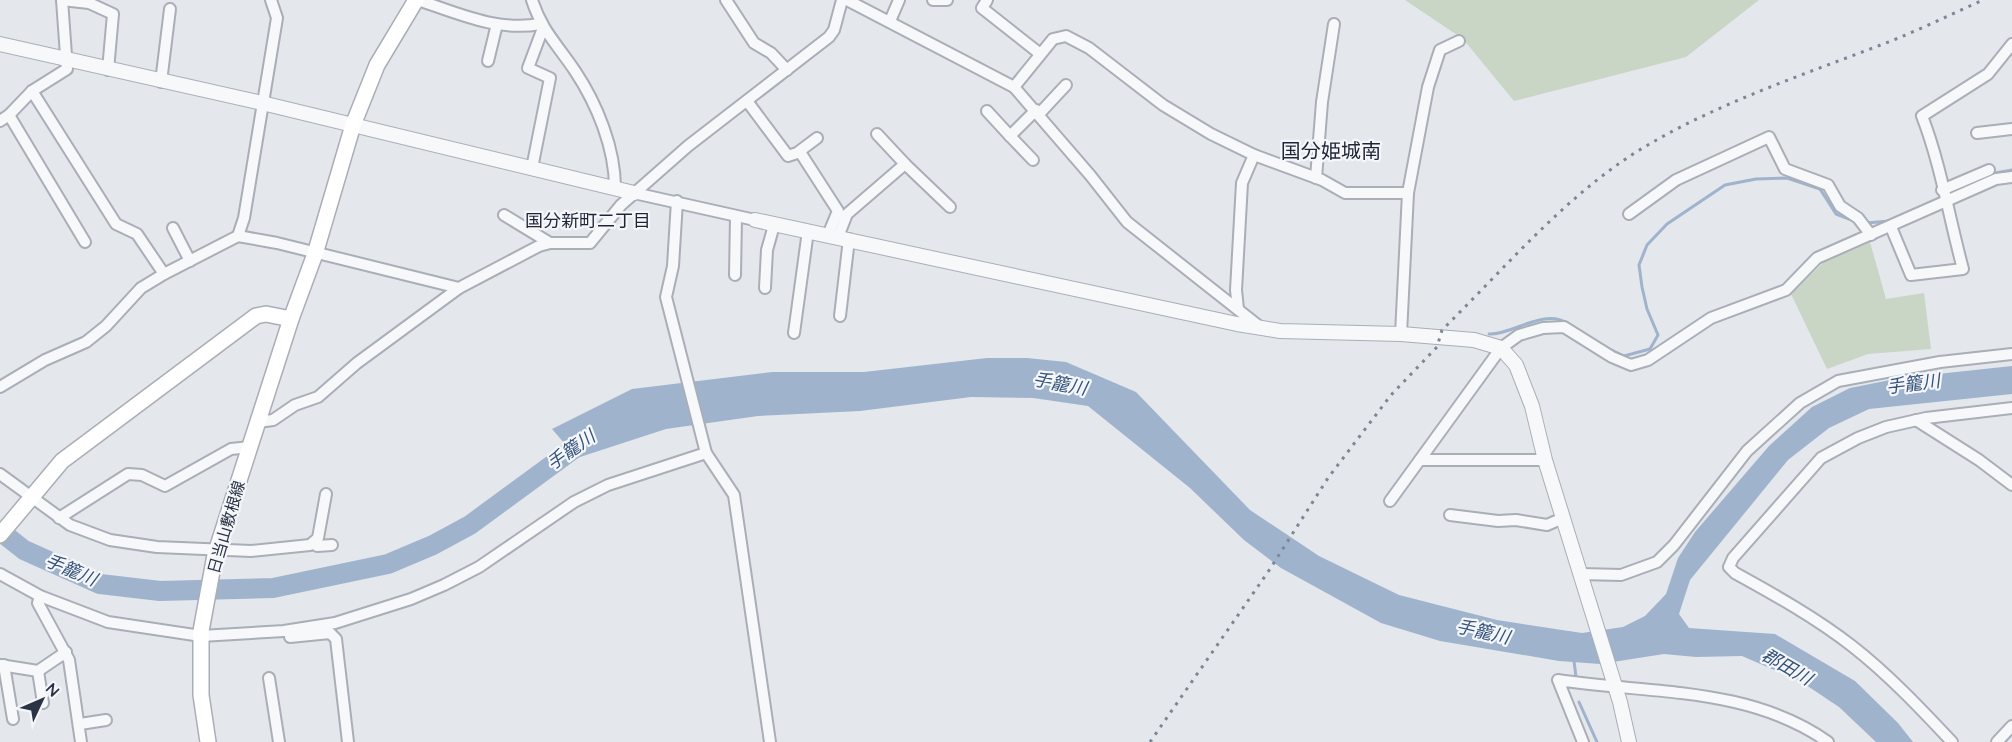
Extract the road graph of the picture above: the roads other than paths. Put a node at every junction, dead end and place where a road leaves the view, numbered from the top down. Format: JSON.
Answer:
{"nodes":[{"id":1,"x":62,"y":0,"type":"edge"},
{"id":2,"x":271,"y":0,"type":"edge"},
{"id":3,"x":417,"y":0,"type":"edge"},
{"id":4,"x":532,"y":0,"type":"edge"},
{"id":5,"x":726,"y":0,"type":"edge"},
{"id":6,"x":842,"y":0,"type":"edge"},
{"id":7,"x":847,"y":0,"type":"edge"},
{"id":8,"x":898,"y":0,"type":"edge"},
{"id":9,"x":933,"y":0,"type":"edge"},
{"id":10,"x":947,"y":0,"type":"edge"},
{"id":11,"x":987,"y":0,"type":"edge"},
{"id":12,"x":170,"y":9,"type":"dead end"},
{"id":13,"x":890,"y":21,"type":"junction"},
{"id":14,"x":497,"y":24,"type":"junction"},
{"id":15,"x":1334,"y":24,"type":"dead end"},
{"id":16,"x":541,"y":26,"type":"junction"},
{"id":17,"x":1459,"y":41,"type":"dead end"},
{"id":18,"x":0,"y":44,"type":"edge"},
{"id":19,"x":2012,"y":44,"type":"edge"},
{"id":20,"x":1039,"y":52,"type":"junction"},
{"id":21,"x":68,"y":61,"type":"junction"},
{"id":22,"x":488,"y":61,"type":"dead end"},
{"id":23,"x":108,"y":70,"type":"junction"},
{"id":24,"x":788,"y":70,"type":"junction"},
{"id":25,"x":161,"y":82,"type":"junction"},
{"id":26,"x":1065,"y":85,"type":"dead end"},
{"id":27,"x":1014,"y":87,"type":"junction"},
{"id":28,"x":32,"y":91,"type":"junction"},
{"id":29,"x":747,"y":101,"type":"junction"},
{"id":30,"x":262,"y":103,"type":"junction"},
{"id":31,"x":987,"y":111,"type":"dead end"},
{"id":32,"x":1037,"y":112,"type":"junction"},
{"id":33,"x":5,"y":118,"type":"edge"},
{"id":34,"x":353,"y":125,"type":"junction"},
{"id":35,"x":2012,"y":129,"type":"edge"},
{"id":36,"x":1977,"y":133,"type":"dead end"},
{"id":37,"x":877,"y":134,"type":"dead end"},
{"id":38,"x":1010,"y":136,"type":"junction"},
{"id":39,"x":817,"y":138,"type":"dead end"},
{"id":40,"x":800,"y":152,"type":"junction"},
{"id":41,"x":1254,"y":155,"type":"junction"},
{"id":42,"x":1033,"y":160,"type":"dead end"},
{"id":43,"x":905,"y":164,"type":"junction"},
{"id":44,"x":532,"y":168,"type":"junction"},
{"id":45,"x":1989,"y":170,"type":"dead end"},
{"id":46,"x":2012,"y":177,"type":"edge"},
{"id":47,"x":1316,"y":178,"type":"junction"},
{"id":48,"x":615,"y":188,"type":"junction"},
{"id":49,"x":1942,"y":190,"type":"junction"},
{"id":50,"x":1408,"y":193,"type":"junction"},
{"id":51,"x":634,"y":194,"type":"junction"},
{"id":52,"x":677,"y":201,"type":"junction"},
{"id":53,"x":1945,"y":203,"type":"junction"},
{"id":54,"x":950,"y":207,"type":"dead end"},
{"id":55,"x":1629,"y":214,"type":"dead end"},
{"id":56,"x":504,"y":215,"type":"dead end"},
{"id":57,"x":736,"y":217,"type":"junction"},
{"id":58,"x":755,"y":220,"type":"joint"},
{"id":59,"x":774,"y":225,"type":"junction"},
{"id":60,"x":1865,"y":227,"type":"junction"},
{"id":61,"x":1891,"y":227,"type":"junction"},
{"id":62,"x":172,"y":228,"type":"dead end"},
{"id":63,"x":808,"y":231,"type":"junction"},
{"id":64,"x":238,"y":236,"type":"junction"},
{"id":65,"x":839,"y":237,"type":"junction"},
{"id":66,"x":85,"y":242,"type":"dead end"},
{"id":67,"x":550,"y":243,"type":"junction"},
{"id":68,"x":315,"y":254,"type":"junction"},
{"id":69,"x":190,"y":261,"type":"junction"},
{"id":70,"x":164,"y":274,"type":"junction"},
{"id":71,"x":735,"y":275,"type":"dead end"},
{"id":72,"x":459,"y":288,"type":"junction"},
{"id":73,"x":765,"y":288,"type":"dead end"},
{"id":74,"x":1238,"y":309,"type":"junction"},
{"id":75,"x":840,"y":316,"type":"dead end"},
{"id":76,"x":291,"y":319,"type":"junction"},
{"id":77,"x":1260,"y":327,"type":"junction"},
{"id":78,"x":794,"y":333,"type":"dead end"},
{"id":79,"x":1401,"y":334,"type":"junction"},
{"id":80,"x":1501,"y":348,"type":"junction"},
{"id":81,"x":2012,"y":354,"type":"edge"},
{"id":82,"x":0,"y":387,"type":"edge"},
{"id":83,"x":2012,"y":408,"type":"edge"},
{"id":84,"x":1916,"y":420,"type":"junction"},
{"id":85,"x":258,"y":422,"type":"junction"},
{"id":86,"x":250,"y":447,"type":"junction"},
{"id":87,"x":706,"y":450,"type":"junction"},
{"id":88,"x":1420,"y":460,"type":"junction"},
{"id":89,"x":1545,"y":460,"type":"junction"},
{"id":90,"x":0,"y":474,"type":"edge"},
{"id":91,"x":2012,"y":485,"type":"edge"},
{"id":92,"x":326,"y":494,"type":"dead end"},
{"id":93,"x":1390,"y":501,"type":"dead end"},
{"id":94,"x":27,"y":502,"type":"junction"},
{"id":95,"x":1450,"y":516,"type":"dead end"},
{"id":96,"x":59,"y":518,"type":"junction"},
{"id":97,"x":1563,"y":518,"type":"junction"},
{"id":98,"x":0,"y":535,"type":"edge"},
{"id":99,"x":314,"y":543,"type":"junction"},
{"id":100,"x":332,"y":545,"type":"dead end"},
{"id":101,"x":216,"y":553,"type":"junction"},
{"id":102,"x":0,"y":574,"type":"edge"},
{"id":103,"x":1582,"y":577,"type":"junction"},
{"id":104,"x":40,"y":596,"type":"junction"},
{"id":105,"x":284,"y":632,"type":"junction"},
{"id":106,"x":201,"y":634,"type":"junction"},
{"id":107,"x":66,"y":652,"type":"junction"},
{"id":108,"x":2,"y":665,"type":"edge"},
{"id":109,"x":38,"y":671,"type":"junction"},
{"id":110,"x":269,"y":678,"type":"dead end"},
{"id":111,"x":1616,"y":689,"type":"junction"},
{"id":112,"x":43,"y":703,"type":"dead end"},
{"id":113,"x":13,"y":719,"type":"dead end"},
{"id":114,"x":106,"y":720,"type":"dead end"},
{"id":115,"x":80,"y":724,"type":"junction"},
{"id":116,"x":2012,"y":726,"type":"edge"},
{"id":117,"x":1582,"y":740,"type":"edge"},
{"id":118,"x":81,"y":742,"type":"edge"},
{"id":119,"x":208,"y":742,"type":"edge"},
{"id":120,"x":279,"y":742,"type":"edge"},
{"id":121,"x":348,"y":742,"type":"edge"},
{"id":122,"x":770,"y":742,"type":"edge"},
{"id":123,"x":1569,"y":742,"type":"edge"},
{"id":124,"x":1629,"y":742,"type":"edge"},
{"id":125,"x":1828,"y":742,"type":"edge"},
{"id":126,"x":1952,"y":742,"type":"edge"},
{"id":127,"x":1997,"y":742,"type":"edge"}],
"edges":[{"from":1,"to":21,"type":"street"},
{"from":1,"to":23,"type":"street"},
{"from":2,"to":30,"type":"street"},
{"from":3,"to":14,"type":"street"},
{"from":3,"to":34,"type":"main road","name":"日当山敷根線"},
{"from":4,"to":16,"type":"street"},
{"from":5,"to":24,"type":"street"},
{"from":6,"to":24,"type":"street"},
{"from":7,"to":13,"type":"street"},
{"from":8,"to":13,"type":"street"},
{"from":9,"to":10,"type":"street"},
{"from":11,"to":20,"type":"street"},
{"from":12,"to":25,"type":"street"},
{"from":13,"to":27,"type":"street"},
{"from":14,"to":16,"type":"street"},
{"from":14,"to":22,"type":"street"},
{"from":15,"to":47,"type":"street"},
{"from":16,"to":44,"type":"street"},
{"from":16,"to":48,"type":"street"},
{"from":17,"to":50,"type":"street"},
{"from":18,"to":21,"type":"street"},
{"from":19,"to":49,"type":"street"},
{"from":20,"to":27,"type":"street"},
{"from":20,"to":41,"type":"street"},
{"from":21,"to":23,"type":"street"},
{"from":21,"to":28,"type":"street"},
{"from":23,"to":25,"type":"street"},
{"from":24,"to":29,"type":"street"},
{"from":25,"to":30,"type":"street"},
{"from":26,"to":32,"type":"street"},
{"from":27,"to":32,"type":"street"},
{"from":28,"to":33,"type":"street"},
{"from":28,"to":70,"type":"street"},
{"from":29,"to":40,"type":"street"},
{"from":29,"to":51,"type":"street"},
{"from":30,"to":34,"type":"street"},
{"from":30,"to":64,"type":"street"},
{"from":31,"to":38,"type":"street"},
{"from":32,"to":38,"type":"street"},
{"from":32,"to":74,"type":"street"},
{"from":33,"to":66,"type":"street"},
{"from":34,"to":44,"type":"street"},
{"from":34,"to":68,"type":"main road","name":"日当山敷根線"},
{"from":35,"to":36,"type":"street"},
{"from":37,"to":43,"type":"street"},
{"from":38,"to":42,"type":"street"},
{"from":39,"to":40,"type":"street"},
{"from":40,"to":65,"type":"street"},
{"from":41,"to":47,"type":"street"},
{"from":41,"to":74,"type":"street"},
{"from":43,"to":54,"type":"street"},
{"from":43,"to":65,"type":"street"},
{"from":44,"to":48,"type":"street"},
{"from":45,"to":49,"type":"street"},
{"from":46,"to":53,"type":"street"},
{"from":47,"to":50,"type":"street"},
{"from":48,"to":51,"type":"street"},
{"from":49,"to":53,"type":"street"},
{"from":50,"to":79,"type":"street"},
{"from":51,"to":52,"type":"street"},
{"from":51,"to":67,"type":"street"},
{"from":52,"to":57,"type":"street"},
{"from":52,"to":87,"type":"street"},
{"from":53,"to":61,"type":"street"},
{"from":53,"to":61,"type":"street"},
{"from":55,"to":60,"type":"street"},
{"from":56,"to":67,"type":"street"},
{"from":57,"to":58,"type":"street"},
{"from":57,"to":71,"type":"street"},
{"from":58,"to":59,"type":"street"},
{"from":59,"to":63,"type":"street"},
{"from":59,"to":73,"type":"street"},
{"from":60,"to":61,"type":"street"},
{"from":60,"to":80,"type":"street"},
{"from":62,"to":69,"type":"street"},
{"from":63,"to":65,"type":"street"},
{"from":63,"to":78,"type":"street"},
{"from":64,"to":68,"type":"street"},
{"from":64,"to":69,"type":"street"},
{"from":65,"to":75,"type":"street"},
{"from":65,"to":77,"type":"street"},
{"from":67,"to":72,"type":"street"},
{"from":68,"to":72,"type":"street"},
{"from":68,"to":76,"type":"main road","name":"日当山敷根線"},
{"from":69,"to":70,"type":"street"},
{"from":70,"to":82,"type":"street"},
{"from":72,"to":85,"type":"street"},
{"from":74,"to":77,"type":"street"},
{"from":76,"to":85,"type":"main road","name":"日当山敷根線"},
{"from":76,"to":94,"type":"main road"},
{"from":77,"to":79,"type":"street"},
{"from":79,"to":80,"type":"street"},
{"from":80,"to":88,"type":"street"},
{"from":80,"to":89,"type":"street"},
{"from":81,"to":103,"type":"street"},
{"from":83,"to":84,"type":"street"},
{"from":84,"to":91,"type":"street"},
{"from":84,"to":126,"type":"street"},
{"from":85,"to":86,"type":"main road","name":"日当山敷根線"},
{"from":86,"to":96,"type":"street"},
{"from":86,"to":101,"type":"main road","name":"日当山敷根線"},
{"from":87,"to":105,"type":"street"},
{"from":87,"to":122,"type":"street"},
{"from":88,"to":89,"type":"street"},
{"from":88,"to":93,"type":"street"},
{"from":89,"to":97,"type":"street"},
{"from":90,"to":94,"type":"street"},
{"from":92,"to":99,"type":"street"},
{"from":94,"to":96,"type":"street"},
{"from":94,"to":98,"type":"main road"},
{"from":95,"to":97,"type":"street"},
{"from":96,"to":101,"type":"street"},
{"from":97,"to":103,"type":"street"},
{"from":99,"to":100,"type":"street"},
{"from":99,"to":101,"type":"street"},
{"from":101,"to":106,"type":"main road","name":"日当山敷根線"},
{"from":102,"to":104,"type":"street"},
{"from":103,"to":111,"type":"street"},
{"from":104,"to":106,"type":"street"},
{"from":104,"to":107,"type":"street"},
{"from":105,"to":106,"type":"street"},
{"from":105,"to":121,"type":"street"},
{"from":106,"to":119,"type":"main road","name":"日当山敷根線"},
{"from":107,"to":109,"type":"street"},
{"from":107,"to":115,"type":"street"},
{"from":108,"to":109,"type":"street"},
{"from":108,"to":113,"type":"street"},
{"from":109,"to":112,"type":"street"},
{"from":110,"to":120,"type":"street"},
{"from":111,"to":117,"type":"street"},
{"from":111,"to":124,"type":"street"},
{"from":111,"to":125,"type":"street"},
{"from":114,"to":115,"type":"street"},
{"from":115,"to":118,"type":"street"},
{"from":116,"to":127,"type":"street"},
{"from":117,"to":123,"type":"street"}]}
